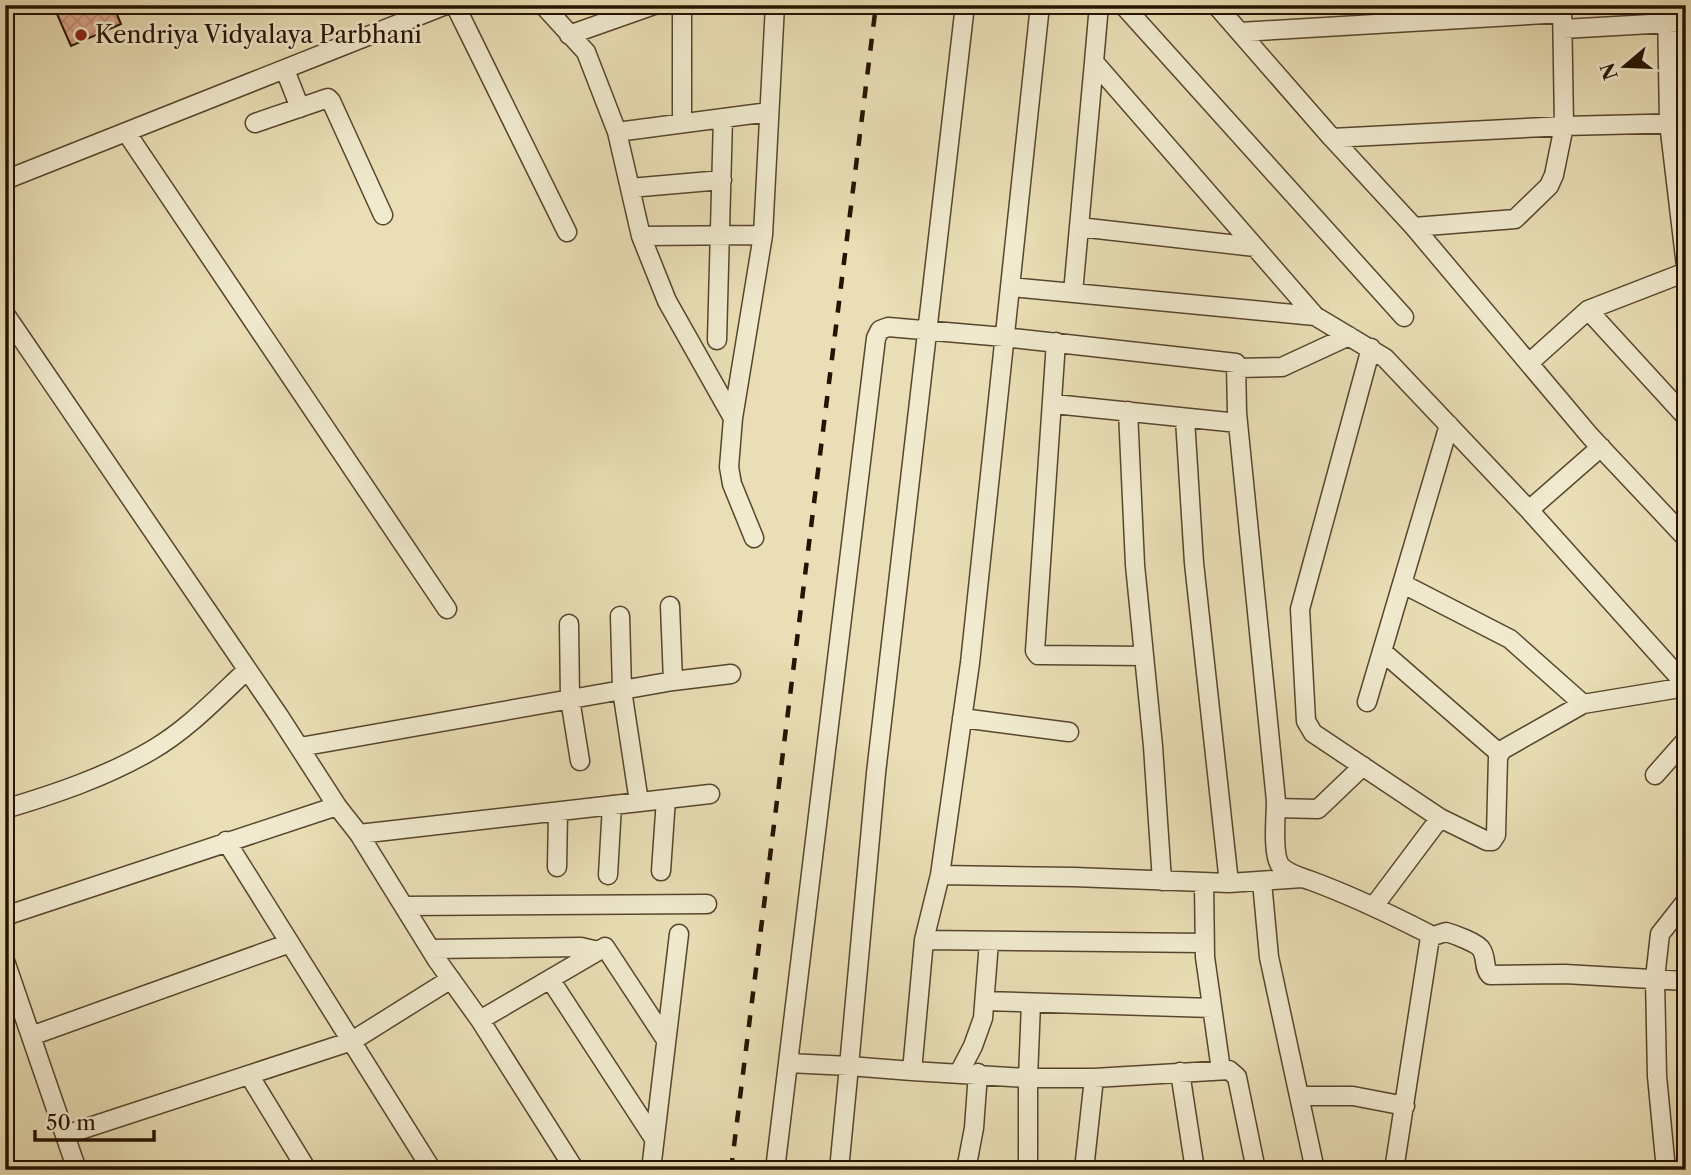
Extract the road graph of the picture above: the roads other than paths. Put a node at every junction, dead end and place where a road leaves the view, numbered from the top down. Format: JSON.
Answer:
{"nodes":[{"id":1,"x":446,"y":5,"type":"edge"},
{"id":2,"x":455,"y":5,"type":"edge"},
{"id":3,"x":543,"y":5,"type":"edge"},
{"id":4,"x":654,"y":5,"type":"edge"},
{"id":5,"x":682,"y":5,"type":"edge"},
{"id":6,"x":775,"y":5,"type":"edge"},
{"id":7,"x":965,"y":5,"type":"edge"},
{"id":8,"x":1040,"y":5,"type":"edge"},
{"id":9,"x":1098,"y":5,"type":"edge"},
{"id":10,"x":1123,"y":5,"type":"edge"},
{"id":11,"x":1216,"y":5,"type":"edge"},
{"id":12,"x":1667,"y":14,"type":"edge"},
{"id":13,"x":1563,"y":16,"type":"edge"},
{"id":14,"x":1686,"y":22,"type":"edge"},
{"id":15,"x":1240,"y":32,"type":"junction"},
{"id":16,"x":569,"y":35,"type":"junction"},
{"id":17,"x":1094,"y":62,"type":"junction"},
{"id":18,"x":285,"y":70,"type":"junction"},
{"id":19,"x":300,"y":107,"type":"junction"},
{"id":20,"x":769,"y":112,"type":"junction"},
{"id":21,"x":723,"y":118,"type":"junction"},
{"id":22,"x":255,"y":123,"type":"dead end"},
{"id":23,"x":682,"y":123,"type":"junction"},
{"id":24,"x":1678,"y":123,"type":"edge"},
{"id":25,"x":1564,"y":126,"type":"junction"},
{"id":26,"x":126,"y":131,"type":"junction"},
{"id":27,"x":617,"y":132,"type":"junction"},
{"id":28,"x":1332,"y":138,"type":"junction"},
{"id":29,"x":5,"y":180,"type":"edge"},
{"id":30,"x":722,"y":180,"type":"junction"},
{"id":31,"x":630,"y":188,"type":"junction"},
{"id":32,"x":383,"y":215,"type":"dead end"},
{"id":33,"x":1079,"y":227,"type":"junction"},
{"id":34,"x":1414,"y":227,"type":"junction"},
{"id":35,"x":567,"y":232,"type":"dead end"},
{"id":36,"x":720,"y":235,"type":"junction"},
{"id":37,"x":762,"y":235,"type":"junction"},
{"id":38,"x":641,"y":236,"type":"junction"},
{"id":39,"x":1255,"y":247,"type":"junction"},
{"id":40,"x":1686,"y":266,"type":"edge"},
{"id":41,"x":1686,"y":272,"type":"edge"},
{"id":42,"x":1010,"y":287,"type":"junction"},
{"id":43,"x":1073,"y":293,"type":"junction"},
{"id":44,"x":1588,"y":310,"type":"junction"},
{"id":45,"x":5,"y":314,"type":"edge"},
{"id":46,"x":1315,"y":316,"type":"junction"},
{"id":47,"x":1404,"y":317,"type":"dead end"},
{"id":48,"x":928,"y":329,"type":"junction"},
{"id":49,"x":1349,"y":336,"type":"junction"},
{"id":50,"x":1004,"y":337,"type":"junction"},
{"id":51,"x":717,"y":340,"type":"dead end"},
{"id":52,"x":1056,"y":342,"type":"junction"},
{"id":53,"x":1371,"y":348,"type":"junction"},
{"id":54,"x":1529,"y":363,"type":"junction"},
{"id":55,"x":1237,"y":368,"type":"junction"},
{"id":56,"x":1054,"y":404,"type":"junction"},
{"id":57,"x":1128,"y":411,"type":"junction"},
{"id":58,"x":1686,"y":417,"type":"edge"},
{"id":59,"x":733,"y":418,"type":"junction"},
{"id":60,"x":1185,"y":419,"type":"junction"},
{"id":61,"x":1238,"y":423,"type":"junction"},
{"id":62,"x":1449,"y":425,"type":"junction"},
{"id":63,"x":1601,"y":447,"type":"junction"},
{"id":64,"x":1529,"y":510,"type":"junction"},
{"id":65,"x":754,"y":538,"type":"dead end"},
{"id":66,"x":1686,"y":538,"type":"edge"},
{"id":67,"x":1403,"y":583,"type":"junction"},
{"id":68,"x":670,"y":606,"type":"dead end"},
{"id":69,"x":447,"y":609,"type":"dead end"},
{"id":70,"x":620,"y":616,"type":"dead end"},
{"id":71,"x":569,"y":624,"type":"dead end"},
{"id":72,"x":1383,"y":652,"type":"junction"},
{"id":73,"x":1144,"y":656,"type":"junction"},
{"id":74,"x":247,"y":670,"type":"junction"},
{"id":75,"x":731,"y":674,"type":"dead end"},
{"id":76,"x":673,"y":681,"type":"junction"},
{"id":77,"x":1686,"y":686,"type":"edge"},
{"id":78,"x":622,"y":690,"type":"junction"},
{"id":79,"x":570,"y":699,"type":"junction"},
{"id":80,"x":1367,"y":702,"type":"dead end"},
{"id":81,"x":1583,"y":704,"type":"junction"},
{"id":82,"x":962,"y":718,"type":"junction"},
{"id":83,"x":1069,"y":732,"type":"dead end"},
{"id":84,"x":1686,"y":740,"type":"edge"},
{"id":85,"x":300,"y":747,"type":"junction"},
{"id":86,"x":1499,"y":752,"type":"junction"},
{"id":87,"x":580,"y":761,"type":"dead end"},
{"id":88,"x":1363,"y":766,"type":"junction"},
{"id":89,"x":1655,"y":775,"type":"dead end"},
{"id":90,"x":710,"y":794,"type":"dead end"},
{"id":91,"x":666,"y":799,"type":"junction"},
{"id":92,"x":639,"y":802,"type":"junction"},
{"id":93,"x":337,"y":806,"type":"junction"},
{"id":94,"x":612,"y":806,"type":"junction"},
{"id":95,"x":1276,"y":808,"type":"junction"},
{"id":96,"x":5,"y":809,"type":"edge"},
{"id":97,"x":558,"y":812,"type":"junction"},
{"id":98,"x":1440,"y":818,"type":"junction"},
{"id":99,"x":359,"y":834,"type":"junction"},
{"id":100,"x":226,"y":841,"type":"junction"},
{"id":101,"x":557,"y":867,"type":"dead end"},
{"id":102,"x":661,"y":871,"type":"dead end"},
{"id":103,"x":608,"y":874,"type":"dead end"},
{"id":104,"x":940,"y":875,"type":"junction"},
{"id":105,"x":1302,"y":878,"type":"junction"},
{"id":106,"x":1161,"y":881,"type":"junction"},
{"id":107,"x":1262,"y":882,"type":"junction"},
{"id":108,"x":1204,"y":883,"type":"junction"},
{"id":109,"x":1229,"y":883,"type":"junction"},
{"id":110,"x":1686,"y":901,"type":"edge"},
{"id":111,"x":707,"y":904,"type":"dead end"},
{"id":112,"x":405,"y":906,"type":"junction"},
{"id":113,"x":1374,"y":906,"type":"junction"},
{"id":114,"x":5,"y":916,"type":"edge"},
{"id":115,"x":679,"y":934,"type":"dead end"},
{"id":116,"x":1430,"y":937,"type":"junction"},
{"id":117,"x":924,"y":940,"type":"junction"},
{"id":118,"x":989,"y":942,"type":"junction"},
{"id":119,"x":290,"y":943,"type":"junction"},
{"id":120,"x":1203,"y":943,"type":"junction"},
{"id":121,"x":431,"y":949,"type":"junction"},
{"id":122,"x":598,"y":951,"type":"junction"},
{"id":123,"x":5,"y":961,"type":"edge"},
{"id":124,"x":1655,"y":978,"type":"junction"},
{"id":125,"x":451,"y":979,"type":"junction"},
{"id":126,"x":550,"y":979,"type":"junction"},
{"id":127,"x":1686,"y":981,"type":"edge"},
{"id":128,"x":985,"y":1001,"type":"junction"},
{"id":129,"x":1031,"y":1003,"type":"junction"},
{"id":130,"x":1212,"y":1008,"type":"junction"},
{"id":131,"x":480,"y":1020,"type":"junction"},
{"id":132,"x":31,"y":1036,"type":"junction"},
{"id":133,"x":667,"y":1040,"type":"junction"},
{"id":134,"x":352,"y":1041,"type":"junction"},
{"id":135,"x":788,"y":1063,"type":"junction"},
{"id":136,"x":849,"y":1066,"type":"junction"},
{"id":137,"x":1221,"y":1070,"type":"junction"},
{"id":138,"x":912,"y":1071,"type":"junction"},
{"id":139,"x":1180,"y":1072,"type":"junction"},
{"id":140,"x":959,"y":1073,"type":"junction"},
{"id":141,"x":978,"y":1073,"type":"junction"},
{"id":142,"x":249,"y":1076,"type":"junction"},
{"id":143,"x":1028,"y":1078,"type":"junction"},
{"id":144,"x":1094,"y":1078,"type":"junction"},
{"id":145,"x":1300,"y":1096,"type":"junction"},
{"id":146,"x":1405,"y":1106,"type":"junction"},
{"id":147,"x":65,"y":1135,"type":"junction"},
{"id":148,"x":653,"y":1137,"type":"junction"},
{"id":149,"x":77,"y":1170,"type":"edge"},
{"id":150,"x":307,"y":1170,"type":"edge"},
{"id":151,"x":432,"y":1170,"type":"edge"},
{"id":152,"x":575,"y":1170,"type":"edge"},
{"id":153,"x":651,"y":1170,"type":"edge"},
{"id":154,"x":775,"y":1170,"type":"edge"},
{"id":155,"x":839,"y":1170,"type":"edge"},
{"id":156,"x":966,"y":1170,"type":"edge"},
{"id":157,"x":1028,"y":1170,"type":"edge"},
{"id":158,"x":1084,"y":1170,"type":"edge"},
{"id":159,"x":1195,"y":1170,"type":"edge"},
{"id":160,"x":1256,"y":1170,"type":"edge"},
{"id":161,"x":1315,"y":1170,"type":"edge"},
{"id":162,"x":1394,"y":1170,"type":"edge"},
{"id":163,"x":1666,"y":1170,"type":"edge"}],
"edges":[{"from":1,"to":18,"type":"street"},
{"from":2,"to":35,"type":"street"},
{"from":3,"to":16,"type":"street"},
{"from":4,"to":16,"type":"street"},
{"from":5,"to":23,"type":"street"},
{"from":6,"to":20,"type":"street"},
{"from":7,"to":48,"type":"street"},
{"from":8,"to":42,"type":"street"},
{"from":9,"to":17,"type":"street"},
{"from":10,"to":47,"type":"street"},
{"from":11,"to":15,"type":"street"},
{"from":12,"to":13,"type":"street"},
{"from":12,"to":14,"type":"street"},
{"from":12,"to":24,"type":"street"},
{"from":13,"to":15,"type":"street"},
{"from":13,"to":25,"type":"street"},
{"from":15,"to":28,"type":"street"},
{"from":16,"to":27,"type":"street"},
{"from":17,"to":33,"type":"street"},
{"from":17,"to":39,"type":"street"},
{"from":18,"to":19,"type":"street"},
{"from":18,"to":26,"type":"street"},
{"from":19,"to":22,"type":"street"},
{"from":19,"to":32,"type":"street"},
{"from":20,"to":21,"type":"street"},
{"from":20,"to":37,"type":"street"},
{"from":21,"to":23,"type":"street"},
{"from":21,"to":30,"type":"street"},
{"from":23,"to":27,"type":"street"},
{"from":24,"to":25,"type":"street"},
{"from":24,"to":40,"type":"street"},
{"from":25,"to":28,"type":"street"},
{"from":25,"to":34,"type":"street"},
{"from":26,"to":29,"type":"street"},
{"from":26,"to":69,"type":"street"},
{"from":27,"to":31,"type":"street"},
{"from":28,"to":34,"type":"street"},
{"from":30,"to":31,"type":"street"},
{"from":30,"to":36,"type":"street"},
{"from":31,"to":38,"type":"street"},
{"from":33,"to":39,"type":"street"},
{"from":33,"to":43,"type":"street"},
{"from":34,"to":54,"type":"street"},
{"from":36,"to":37,"type":"street"},
{"from":36,"to":38,"type":"street"},
{"from":36,"to":51,"type":"street"},
{"from":37,"to":59,"type":"street"},
{"from":38,"to":59,"type":"street"},
{"from":39,"to":46,"type":"street"},
{"from":41,"to":44,"type":"street"},
{"from":42,"to":43,"type":"street"},
{"from":42,"to":50,"type":"street"},
{"from":43,"to":46,"type":"street"},
{"from":44,"to":54,"type":"street"},
{"from":44,"to":58,"type":"street"},
{"from":45,"to":74,"type":"street"},
{"from":46,"to":49,"type":"street"},
{"from":48,"to":50,"type":"street"},
{"from":48,"to":135,"type":"street"},
{"from":48,"to":136,"type":"street"},
{"from":49,"to":53,"type":"street"},
{"from":49,"to":55,"type":"street"},
{"from":50,"to":52,"type":"street"},
{"from":50,"to":82,"type":"street"},
{"from":52,"to":55,"type":"street"},
{"from":52,"to":56,"type":"street"},
{"from":53,"to":62,"type":"street"},
{"from":53,"to":88,"type":"street"},
{"from":54,"to":63,"type":"street"},
{"from":55,"to":61,"type":"street"},
{"from":56,"to":57,"type":"street"},
{"from":56,"to":73,"type":"street"},
{"from":57,"to":60,"type":"street"},
{"from":57,"to":73,"type":"street"},
{"from":59,"to":65,"type":"street"},
{"from":60,"to":61,"type":"street"},
{"from":60,"to":109,"type":"street"},
{"from":61,"to":95,"type":"street"},
{"from":62,"to":64,"type":"street"},
{"from":62,"to":67,"type":"street"},
{"from":63,"to":64,"type":"street"},
{"from":63,"to":66,"type":"street"},
{"from":64,"to":77,"type":"street"},
{"from":67,"to":72,"type":"street"},
{"from":67,"to":81,"type":"street"},
{"from":68,"to":76,"type":"street"},
{"from":70,"to":78,"type":"street"},
{"from":71,"to":79,"type":"street"},
{"from":72,"to":80,"type":"street"},
{"from":72,"to":86,"type":"street"},
{"from":73,"to":106,"type":"street"},
{"from":74,"to":85,"type":"street"},
{"from":74,"to":96,"type":"street"},
{"from":75,"to":76,"type":"street"},
{"from":76,"to":78,"type":"street"},
{"from":77,"to":81,"type":"street"},
{"from":78,"to":79,"type":"street"},
{"from":78,"to":92,"type":"street"},
{"from":79,"to":85,"type":"street"},
{"from":79,"to":87,"type":"street"},
{"from":81,"to":86,"type":"street"},
{"from":82,"to":83,"type":"street"},
{"from":82,"to":104,"type":"street"},
{"from":84,"to":89,"type":"street"},
{"from":85,"to":93,"type":"street"},
{"from":86,"to":98,"type":"street"},
{"from":88,"to":95,"type":"street"},
{"from":88,"to":98,"type":"street"},
{"from":90,"to":91,"type":"street"},
{"from":91,"to":92,"type":"street"},
{"from":91,"to":102,"type":"street"},
{"from":92,"to":94,"type":"street"},
{"from":93,"to":99,"type":"street"},
{"from":93,"to":100,"type":"street"},
{"from":94,"to":97,"type":"street"},
{"from":94,"to":103,"type":"street"},
{"from":95,"to":105,"type":"street"},
{"from":97,"to":99,"type":"street"},
{"from":97,"to":101,"type":"street"},
{"from":98,"to":113,"type":"street"},
{"from":99,"to":112,"type":"street"},
{"from":100,"to":114,"type":"street"},
{"from":100,"to":119,"type":"street"},
{"from":104,"to":106,"type":"street"},
{"from":104,"to":117,"type":"street"},
{"from":105,"to":107,"type":"street"},
{"from":105,"to":113,"type":"street"},
{"from":106,"to":108,"type":"street"},
{"from":107,"to":109,"type":"street"},
{"from":107,"to":145,"type":"street"},
{"from":108,"to":109,"type":"street"},
{"from":108,"to":120,"type":"street"},
{"from":110,"to":124,"type":"street"},
{"from":111,"to":112,"type":"street"},
{"from":112,"to":121,"type":"street"},
{"from":113,"to":116,"type":"street"},
{"from":115,"to":133,"type":"street"},
{"from":116,"to":124,"type":"street"},
{"from":116,"to":146,"type":"street"},
{"from":117,"to":118,"type":"street"},
{"from":117,"to":138,"type":"street"},
{"from":118,"to":120,"type":"street"},
{"from":118,"to":128,"type":"street"},
{"from":119,"to":132,"type":"street"},
{"from":119,"to":134,"type":"street"},
{"from":120,"to":130,"type":"street"},
{"from":121,"to":122,"type":"street"},
{"from":121,"to":125,"type":"street"},
{"from":122,"to":126,"type":"street"},
{"from":122,"to":133,"type":"street"},
{"from":123,"to":132,"type":"street"},
{"from":124,"to":127,"type":"street"},
{"from":124,"to":163,"type":"street"},
{"from":125,"to":131,"type":"street"},
{"from":125,"to":134,"type":"street"},
{"from":126,"to":131,"type":"street"},
{"from":126,"to":148,"type":"street"},
{"from":128,"to":129,"type":"street"},
{"from":128,"to":140,"type":"street"},
{"from":129,"to":130,"type":"street"},
{"from":129,"to":143,"type":"street"},
{"from":130,"to":137,"type":"street"},
{"from":131,"to":152,"type":"street"},
{"from":132,"to":147,"type":"street"},
{"from":133,"to":148,"type":"street"},
{"from":134,"to":142,"type":"street"},
{"from":134,"to":151,"type":"street"},
{"from":135,"to":136,"type":"street"},
{"from":135,"to":154,"type":"street"},
{"from":136,"to":138,"type":"street"},
{"from":136,"to":155,"type":"street"},
{"from":137,"to":139,"type":"street"},
{"from":137,"to":160,"type":"street"},
{"from":138,"to":140,"type":"street"},
{"from":139,"to":144,"type":"street"},
{"from":139,"to":159,"type":"street"},
{"from":140,"to":141,"type":"street"},
{"from":141,"to":143,"type":"street"},
{"from":141,"to":156,"type":"street"},
{"from":142,"to":147,"type":"street"},
{"from":142,"to":150,"type":"street"},
{"from":143,"to":144,"type":"street"},
{"from":143,"to":157,"type":"street"},
{"from":144,"to":158,"type":"street"},
{"from":145,"to":146,"type":"street"},
{"from":145,"to":161,"type":"street"},
{"from":146,"to":162,"type":"street"},
{"from":147,"to":149,"type":"street"},
{"from":148,"to":153,"type":"street"}]}
